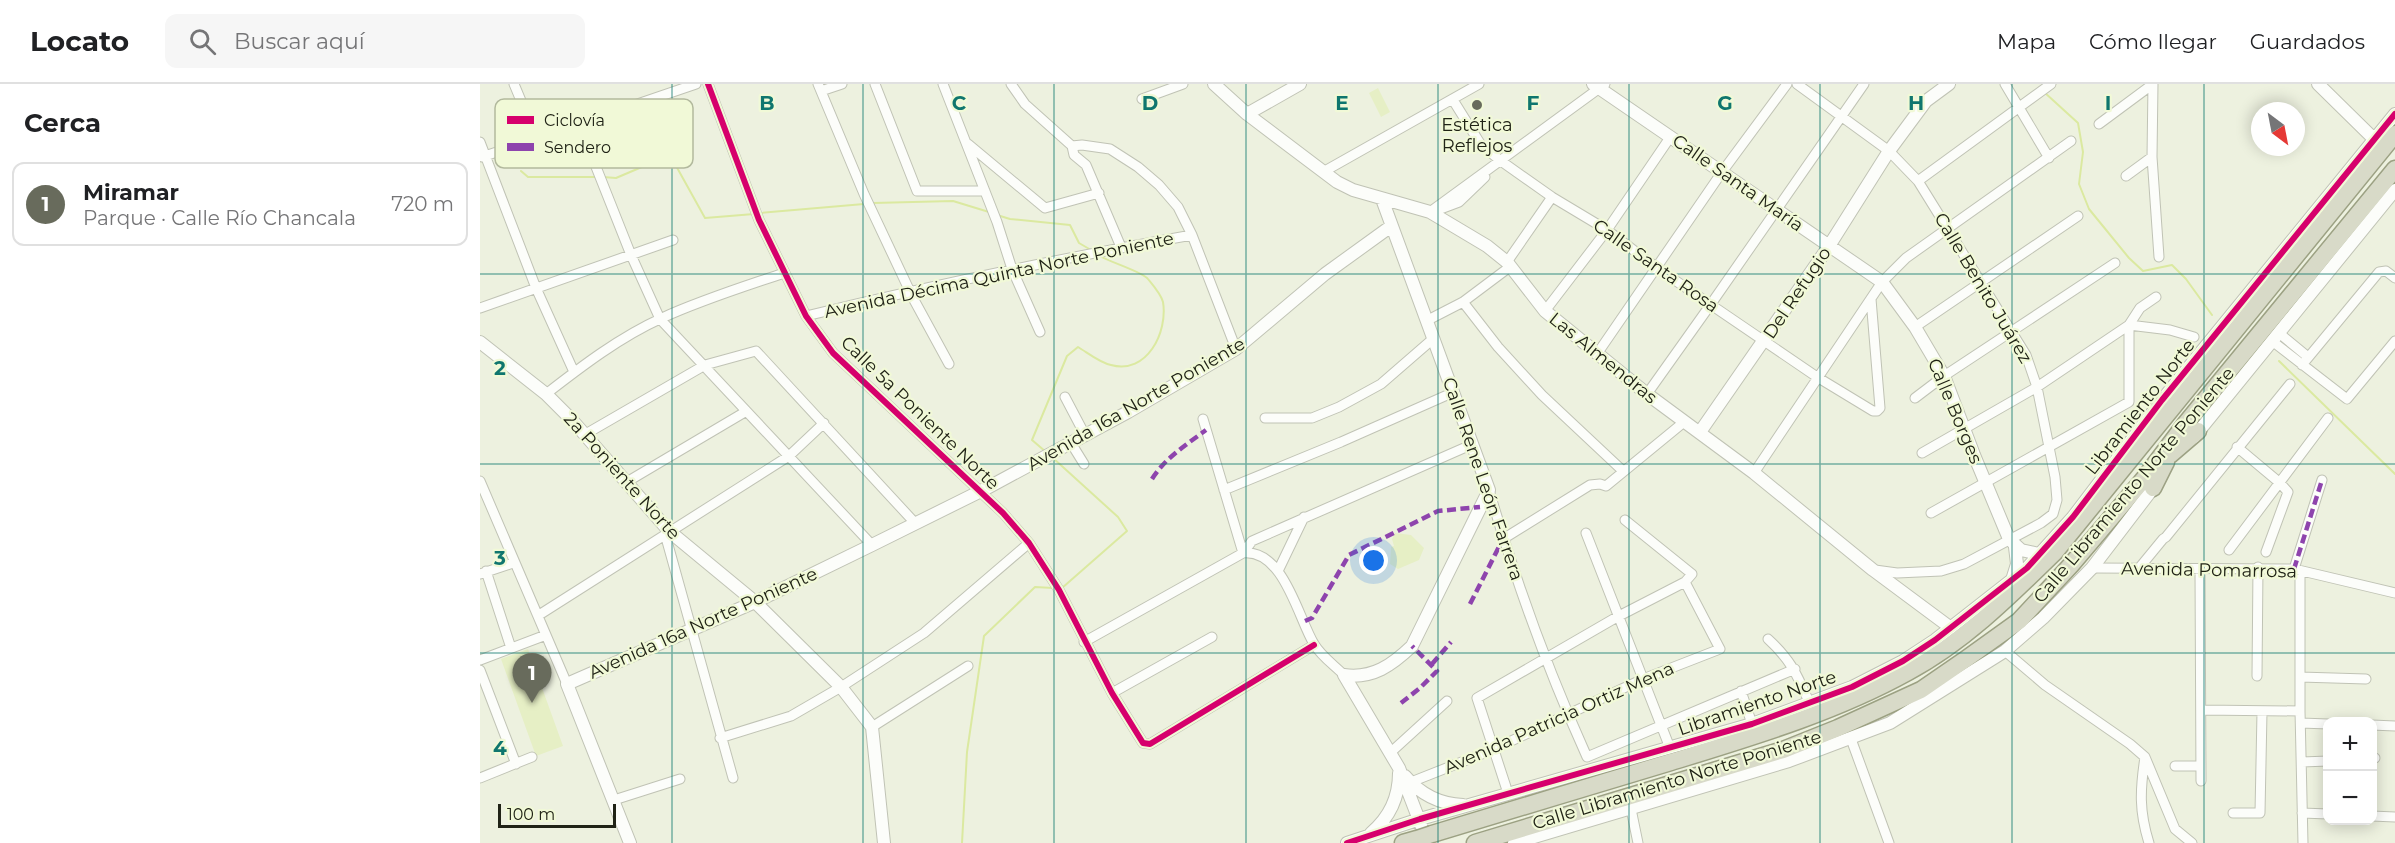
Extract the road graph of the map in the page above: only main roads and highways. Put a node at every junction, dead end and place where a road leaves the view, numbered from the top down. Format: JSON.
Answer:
{"nodes":[{"id":1,"x":2395,"y":134,"type":"edge"},
{"id":2,"x":2395,"y":169,"type":"edge"},
{"id":3,"x":2282,"y":253,"type":"road end"},
{"id":4,"x":2230,"y":335,"type":"junction"},
{"id":5,"x":2167,"y":405,"type":"junction"},
{"id":6,"x":2192,"y":427,"type":"junction"},
{"id":7,"x":2122,"y":460,"type":"junction"},
{"id":8,"x":2148,"y":484,"type":"junction"},
{"id":9,"x":1786,"y":755,"type":"junction"},
{"id":10,"x":1758,"y":765,"type":"junction"},
{"id":11,"x":1724,"y":767,"type":"junction"},
{"id":12,"x":1739,"y":776,"type":"road end"},
{"id":13,"x":1420,"y":840,"type":"edge"},
{"id":14,"x":1474,"y":843,"type":"edge"}],
"edges":[{"from":1,"to":4,"type":"highway","name":"Calle Libramiento Norte Poniente"},
{"from":2,"to":6,"type":"highway","name":"Calle Libramiento Norte Poniente"},
{"from":3,"to":4,"type":"highway"},
{"from":4,"to":5,"type":"highway","name":"Calle Libramiento Norte Poniente"},
{"from":5,"to":7,"type":"highway","name":"Calle Libramiento Norte Poniente"},
{"from":5,"to":7,"type":"highway"},
{"from":6,"to":8,"type":"highway","name":"Calle Libramiento Norte Poniente"},
{"from":6,"to":8,"type":"highway"},
{"from":7,"to":13,"type":"highway","name":"Calle Libramiento Norte Poniente"},
{"from":8,"to":9,"type":"highway","name":"Calle Libramiento Norte Poniente"},
{"from":9,"to":10,"type":"highway"},
{"from":9,"to":11,"type":"highway","name":"Calle Libramiento Norte Poniente"},
{"from":10,"to":11,"type":"highway"},
{"from":10,"to":12,"type":"highway"},
{"from":11,"to":14,"type":"highway","name":"Calle Libramiento Norte Poniente"}]}
